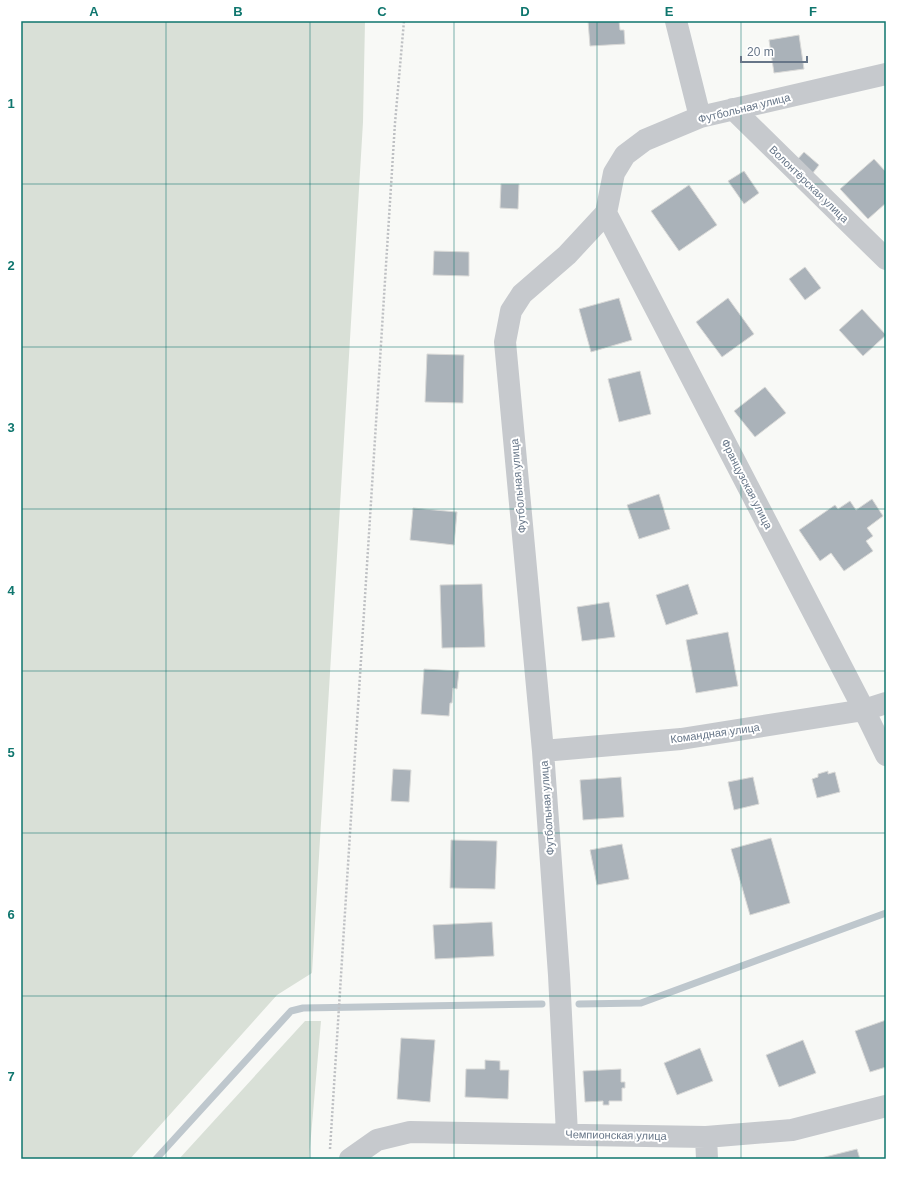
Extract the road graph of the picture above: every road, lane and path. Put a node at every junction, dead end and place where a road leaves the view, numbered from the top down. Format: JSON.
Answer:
{"nodes":[{"id":1,"x":404,"y":21,"type":"edge"},
{"id":2,"x":676,"y":21,"type":"edge"},
{"id":3,"x":886,"y":74,"type":"edge"},
{"id":4,"x":733,"y":109,"type":"junction"},
{"id":5,"x":700,"y":117,"type":"junction"},
{"id":6,"x":606,"y":213,"type":"junction"},
{"id":7,"x":886,"y":259,"type":"edge"},
{"id":8,"x":886,"y":703,"type":"edge"},
{"id":9,"x":864,"y":710,"type":"junction"},
{"id":10,"x":543,"y":751,"type":"junction"},
{"id":11,"x":886,"y":755,"type":"edge"},
{"id":12,"x":886,"y":1106,"type":"edge"},
{"id":13,"x":567,"y":1134,"type":"junction"},
{"id":14,"x":706,"y":1137,"type":"junction"},
{"id":15,"x":330,"y":1151,"type":"dead end"},
{"id":16,"x":350,"y":1159,"type":"edge"},
{"id":17,"x":707,"y":1159,"type":"edge"}],
"edges":[{"from":1,"to":15,"type":"path"},
{"from":2,"to":5,"type":"street"},
{"from":3,"to":4,"type":"street","name":"Футбольная улица"},
{"from":4,"to":5,"type":"street","name":"Футбольная улица"},
{"from":4,"to":7,"type":"street","name":"Волонтёрская улица"},
{"from":5,"to":6,"type":"street","name":"Футбольная улица"},
{"from":6,"to":9,"type":"street","name":"Французская улица"},
{"from":6,"to":10,"type":"street","name":"Футбольная улица"},
{"from":8,"to":9,"type":"street","name":"Командная улица"},
{"from":9,"to":10,"type":"street","name":"Командная улица"},
{"from":9,"to":11,"type":"street","name":"Французская улица"},
{"from":10,"to":13,"type":"street","name":"Футбольная улица"},
{"from":12,"to":14,"type":"street","name":"Чемпионская улица"},
{"from":13,"to":14,"type":"street","name":"Чемпионская улица"},
{"from":13,"to":16,"type":"street","name":"Чемпионская улица"},
{"from":14,"to":17,"type":"street"}]}
